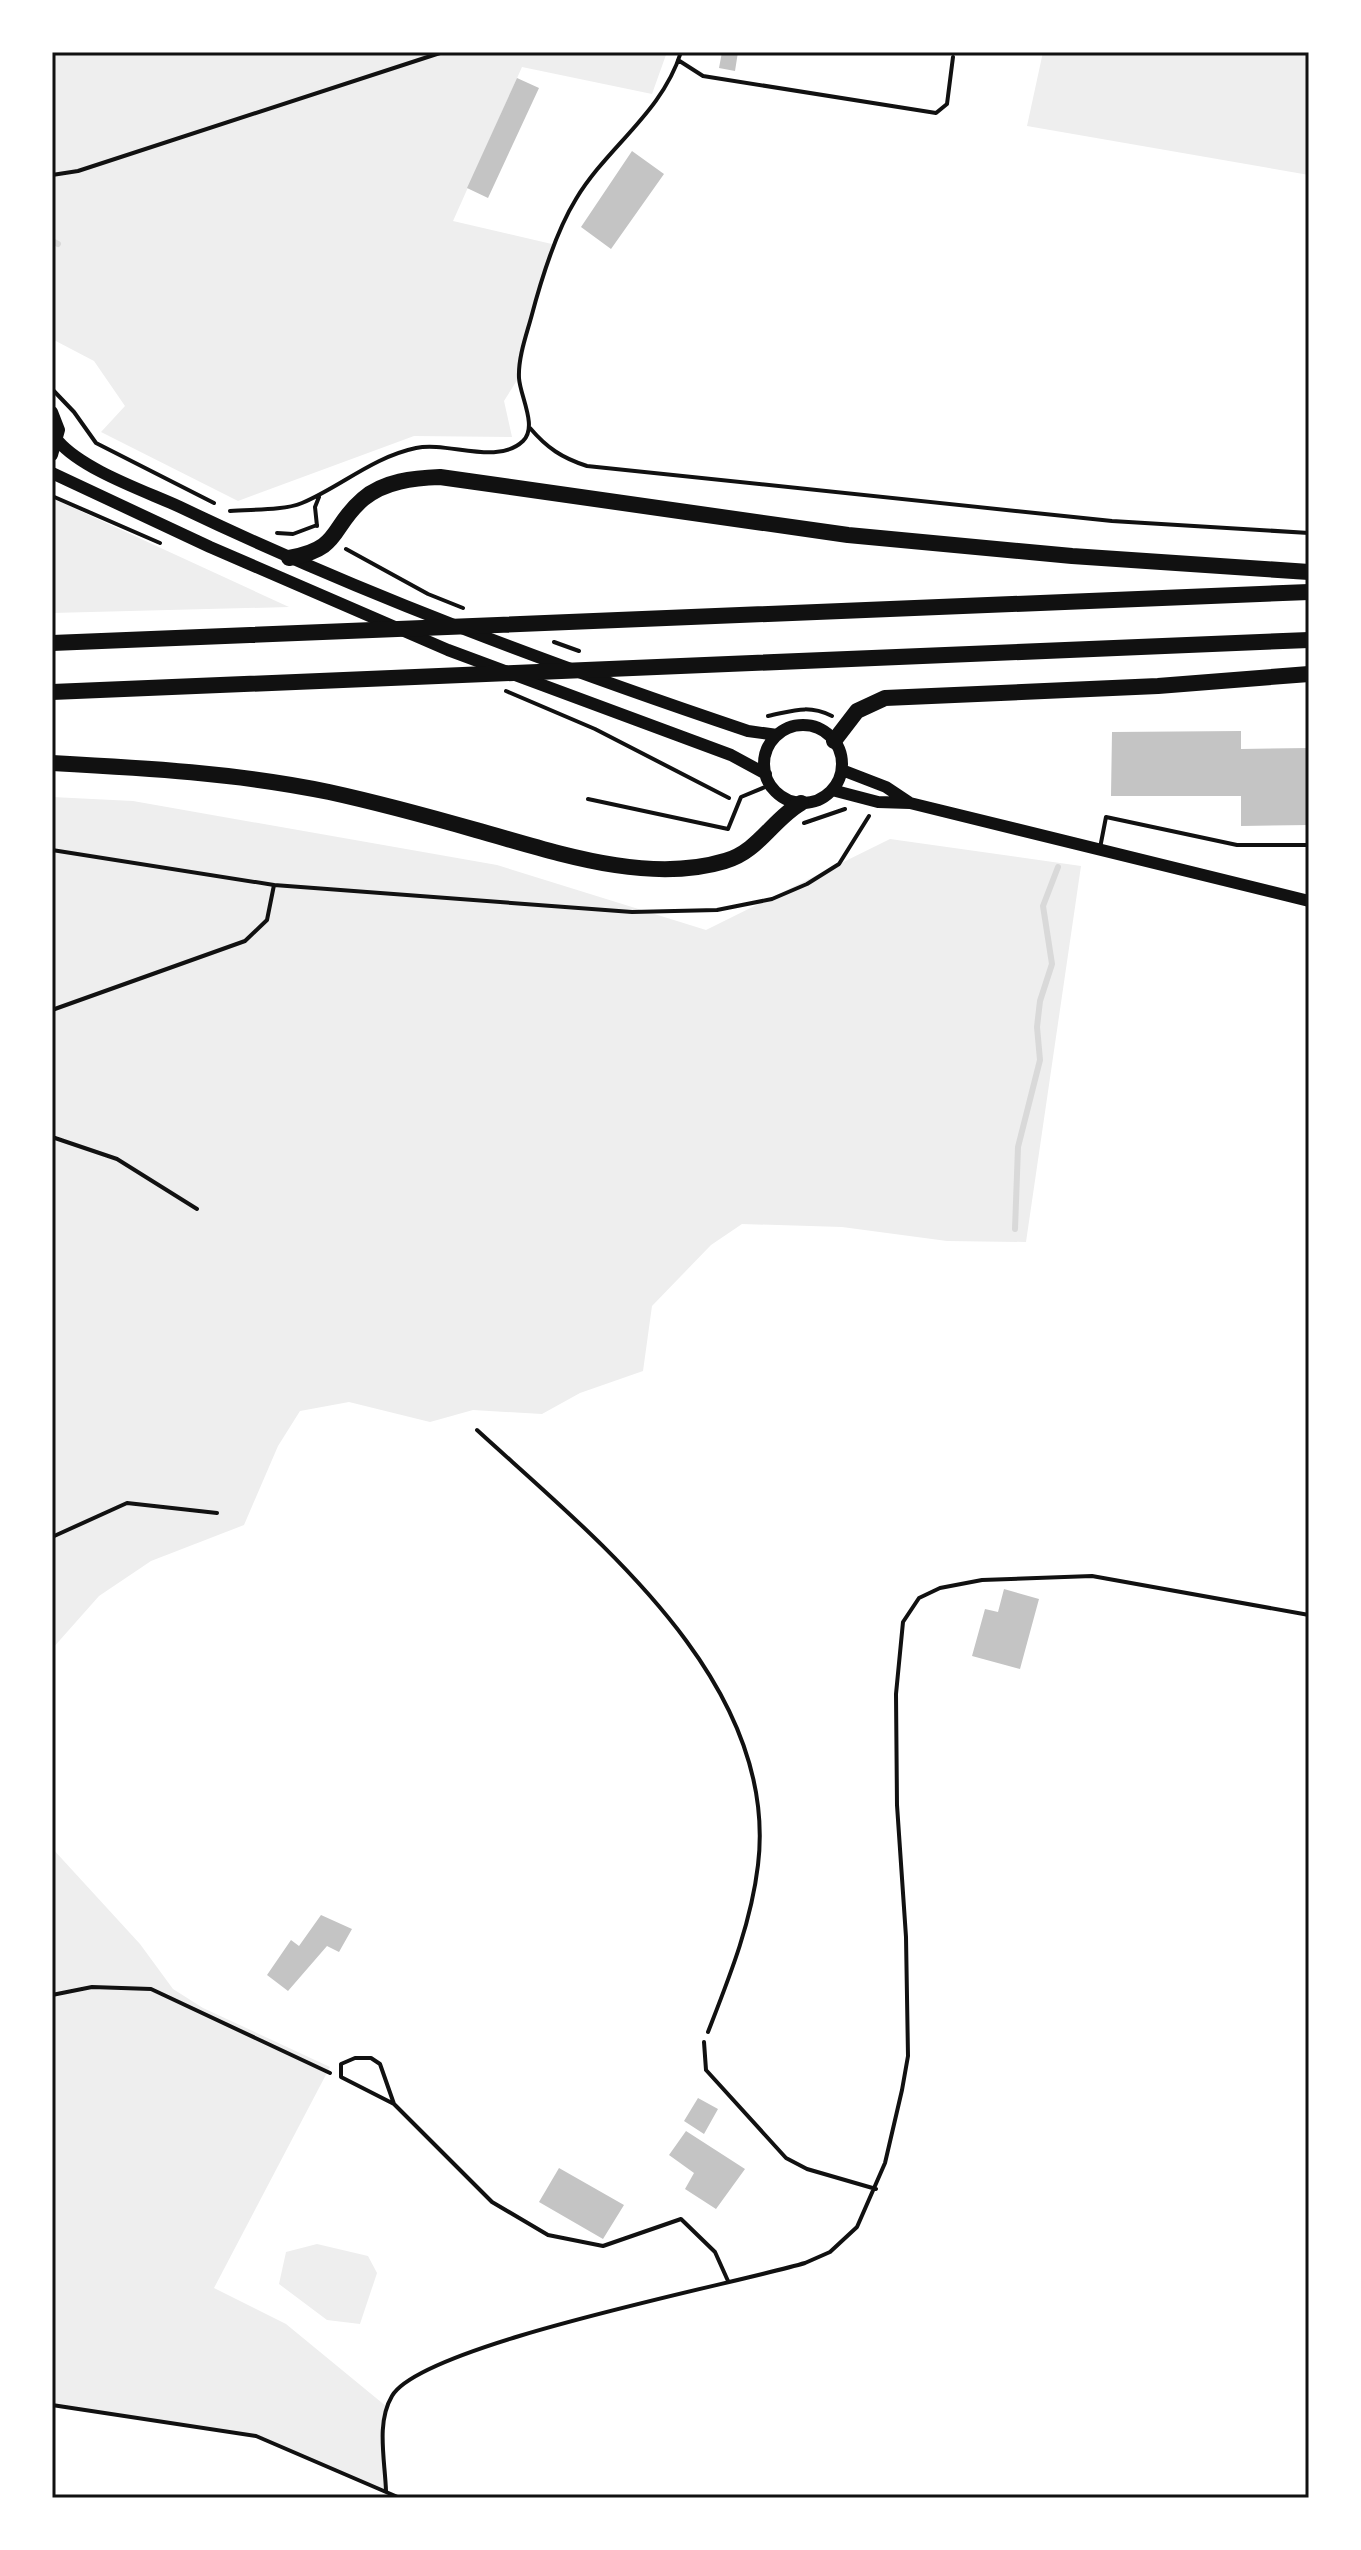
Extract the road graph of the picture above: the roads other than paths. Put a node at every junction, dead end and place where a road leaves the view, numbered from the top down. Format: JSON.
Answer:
{"nodes":[{"id":1,"x":52,"y":412,"type":"edge"},
{"id":2,"x":58,"y":441,"type":"junction"},
{"id":3,"x":52,"y":455,"type":"edge"},
{"id":4,"x":52,"y":473,"type":"edge"},
{"id":5,"x":289,"y":558,"type":"junction"},
{"id":6,"x":1309,"y":572,"type":"edge"},
{"id":7,"x":1309,"y":592,"type":"edge"},
{"id":8,"x":1309,"y":640,"type":"edge"},
{"id":9,"x":52,"y":643,"type":"edge"},
{"id":10,"x":1309,"y":674,"type":"edge"},
{"id":11,"x":52,"y":692,"type":"edge"},
{"id":12,"x":777,"y":735,"type":"junction"},
{"id":13,"x":834,"y":741,"type":"junction"},
{"id":14,"x":52,"y":763,"type":"edge"},
{"id":15,"x":842,"y":770,"type":"junction"},
{"id":16,"x":768,"y":780,"type":"junction"},
{"id":17,"x":832,"y":790,"type":"junction"},
{"id":18,"x":588,"y":799,"type":"dead end"},
{"id":19,"x":801,"y":803,"type":"junction"},
{"id":20,"x":910,"y":803,"type":"junction"},
{"id":21,"x":1309,"y":845,"type":"edge"},
{"id":22,"x":1100,"y":851,"type":"junction"},
{"id":23,"x":1309,"y":901,"type":"edge"},
{"id":24,"x":1309,"y":1615,"type":"edge"},
{"id":25,"x":704,"y":2042,"type":"road end"},
{"id":26,"x":394,"y":2104,"type":"junction"},
{"id":27,"x":876,"y":2189,"type":"junction"},
{"id":28,"x":728,"y":2281,"type":"junction"},
{"id":29,"x":52,"y":2405,"type":"edge"},
{"id":30,"x":386,"y":2491,"type":"junction"},
{"id":31,"x":400,"y":2498,"type":"edge"}],
"edges":[{"from":1,"to":2,"type":"main road"},
{"from":2,"to":3,"type":"main road"},
{"from":2,"to":5,"type":"main road"},
{"from":4,"to":16,"type":"main road"},
{"from":5,"to":6,"type":"highway"},
{"from":5,"to":12,"type":"main road"},
{"from":7,"to":9,"type":"highway"},
{"from":8,"to":11,"type":"highway"},
{"from":10,"to":13,"type":"highway"},
{"from":12,"to":13,"type":"main road"},
{"from":12,"to":16,"type":"main road"},
{"from":13,"to":15,"type":"main road"},
{"from":14,"to":19,"type":"highway"},
{"from":15,"to":17,"type":"main road"},
{"from":15,"to":20,"type":"main road"},
{"from":16,"to":18,"type":"lane"},
{"from":16,"to":19,"type":"main road"},
{"from":17,"to":19,"type":"main road"},
{"from":17,"to":20,"type":"main road"},
{"from":20,"to":22,"type":"main road"},
{"from":21,"to":22,"type":"lane"},
{"from":22,"to":23,"type":"main road"},
{"from":24,"to":27,"type":"lane"},
{"from":25,"to":27,"type":"lane"},
{"from":26,"to":26,"type":"lane"},
{"from":26,"to":28,"type":"lane"},
{"from":27,"to":28,"type":"lane"},
{"from":28,"to":30,"type":"lane"},
{"from":29,"to":30,"type":"lane"},
{"from":30,"to":31,"type":"lane"}]}
